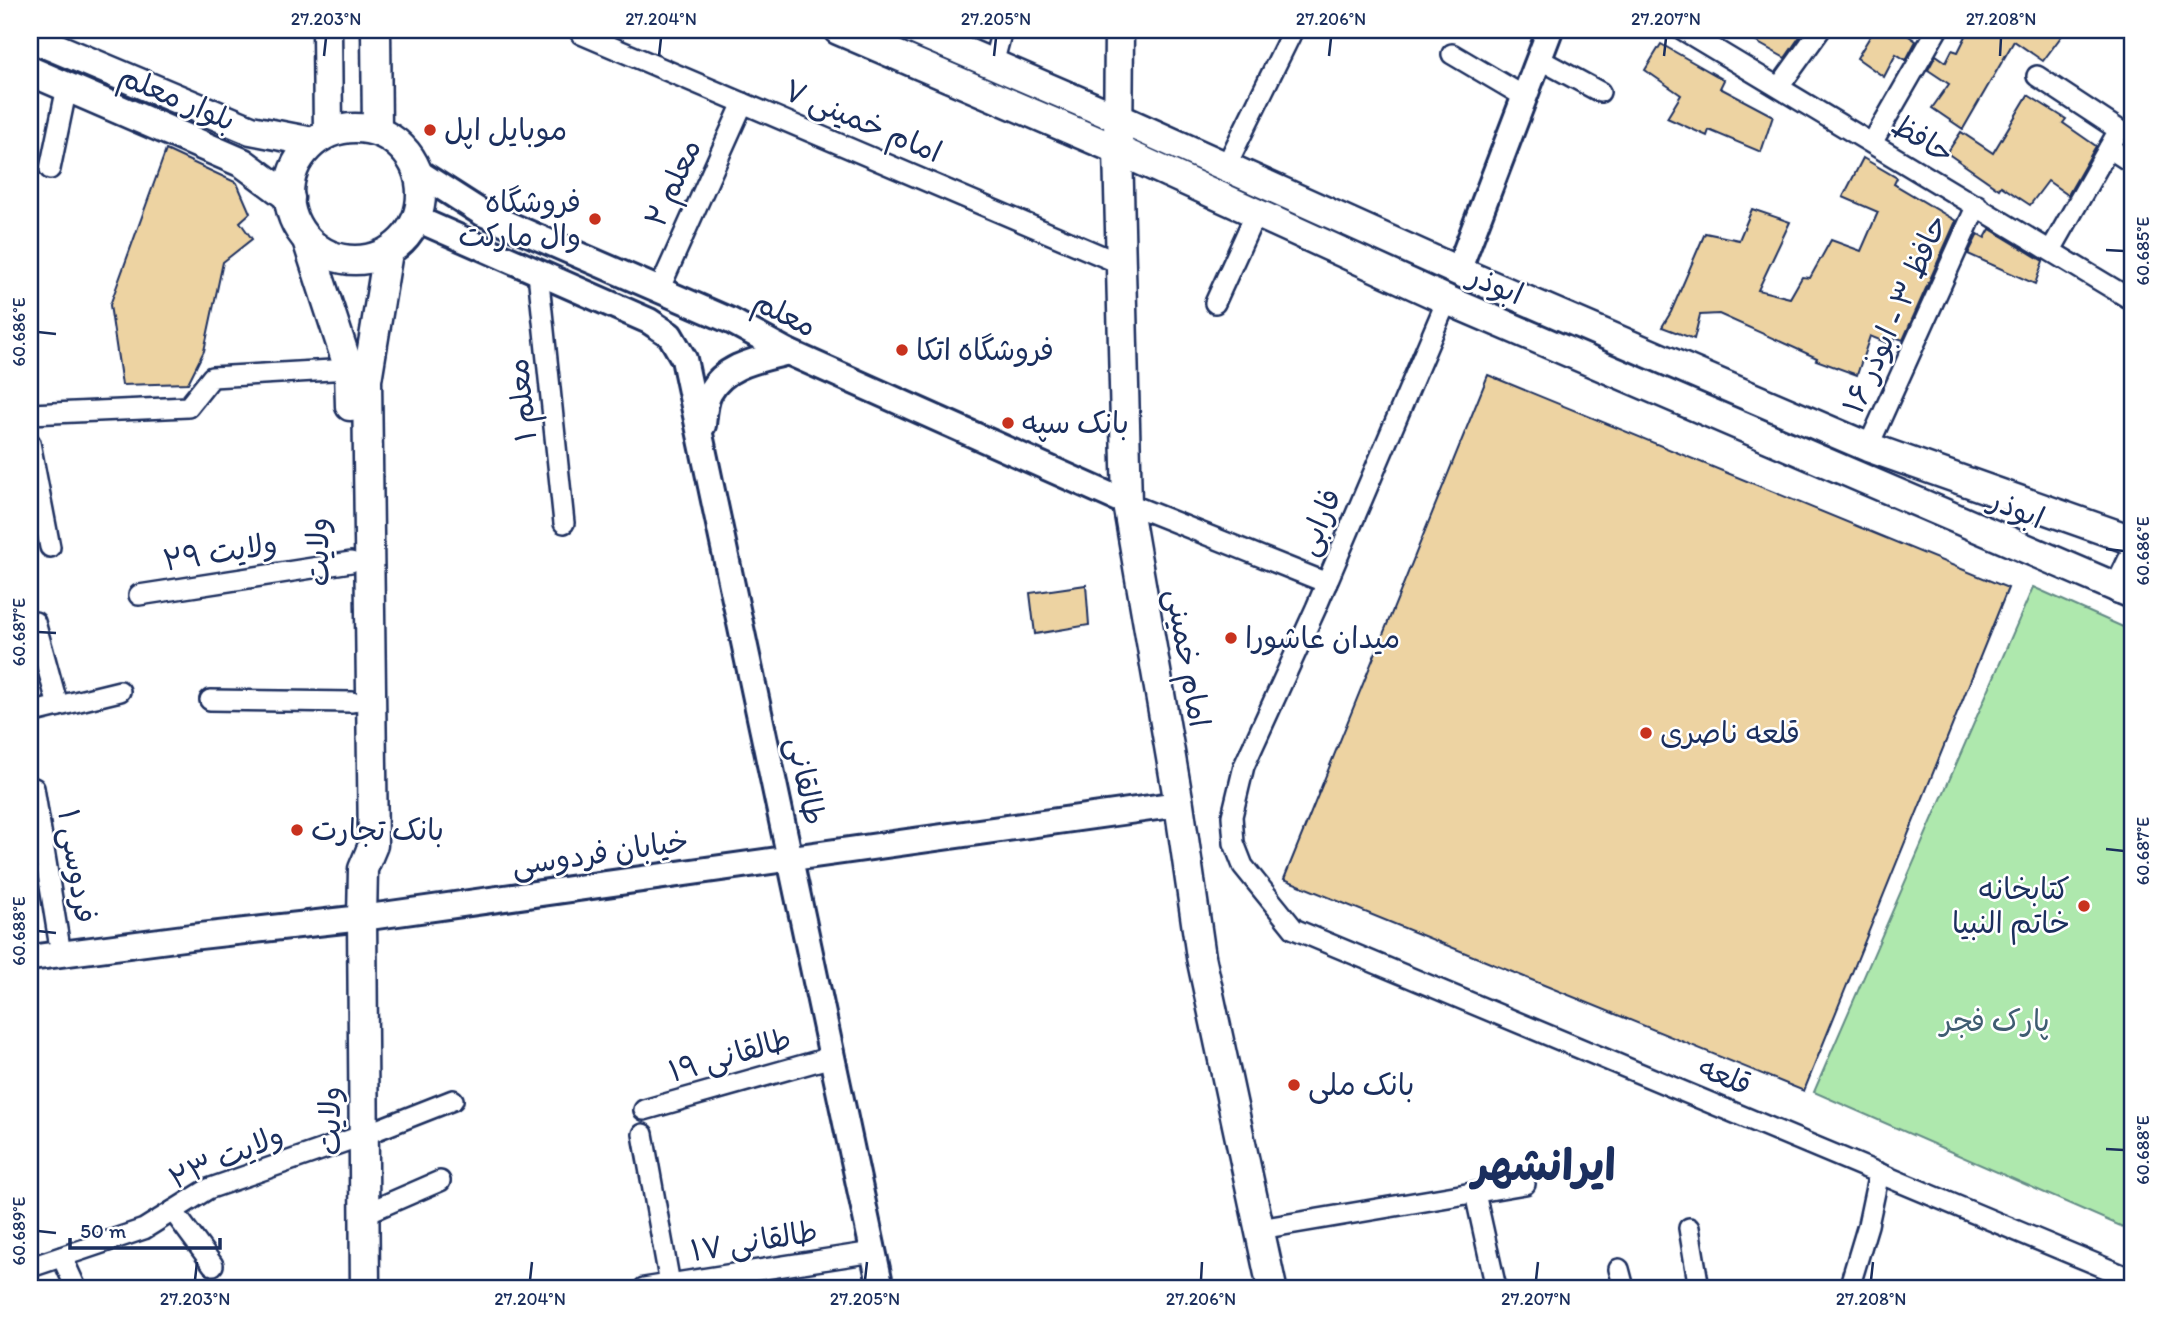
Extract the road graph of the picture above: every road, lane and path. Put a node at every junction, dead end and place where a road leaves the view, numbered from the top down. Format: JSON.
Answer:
{"nodes":[{"id":1,"x":327,"y":30,"type":"edge"},
{"id":2,"x":376,"y":30,"type":"edge"},
{"id":3,"x":838,"y":30,"type":"edge"},
{"id":4,"x":914,"y":30,"type":"edge"},
{"id":5,"x":1002,"y":30,"type":"edge"},
{"id":6,"x":1119,"y":30,"type":"edge"},
{"id":7,"x":1293,"y":30,"type":"edge"},
{"id":8,"x":1550,"y":30,"type":"edge"},
{"id":9,"x":1820,"y":30,"type":"edge"},
{"id":10,"x":1937,"y":30,"type":"edge"},
{"id":11,"x":1687,"y":31,"type":"edge"},
{"id":12,"x":582,"y":32,"type":"edge"},
{"id":13,"x":30,"y":37,"type":"edge"},
{"id":14,"x":1452,"y":54,"type":"dead end"},
{"id":15,"x":1539,"y":59,"type":"junction"},
{"id":16,"x":993,"y":64,"type":"junction"},
{"id":17,"x":30,"y":71,"type":"edge"},
{"id":18,"x":2037,"y":76,"type":"dead end"},
{"id":19,"x":67,"y":87,"type":"junction"},
{"id":20,"x":1779,"y":87,"type":"junction"},
{"id":21,"x":1600,"y":92,"type":"dead end"},
{"id":22,"x":1525,"y":97,"type":"junction"},
{"id":23,"x":743,"y":103,"type":"junction"},
{"id":24,"x":1118,"y":118,"type":"junction"},
{"id":25,"x":377,"y":131,"type":"junction"},
{"id":26,"x":321,"y":138,"type":"junction"},
{"id":27,"x":1872,"y":143,"type":"junction"},
{"id":28,"x":2109,"y":148,"type":"junction"},
{"id":29,"x":1118,"y":150,"type":"junction"},
{"id":30,"x":2132,"y":163,"type":"edge"},
{"id":31,"x":1226,"y":166,"type":"junction"},
{"id":32,"x":50,"y":169,"type":"dead end"},
{"id":33,"x":418,"y":172,"type":"junction"},
{"id":34,"x":290,"y":198,"type":"junction"},
{"id":35,"x":1977,"y":205,"type":"junction"},
{"id":36,"x":1256,"y":213,"type":"junction"},
{"id":37,"x":417,"y":219,"type":"junction"},
{"id":38,"x":307,"y":240,"type":"junction"},
{"id":39,"x":2051,"y":250,"type":"junction"},
{"id":40,"x":388,"y":252,"type":"junction"},
{"id":41,"x":1121,"y":264,"type":"junction"},
{"id":42,"x":1458,"y":271,"type":"junction"},
{"id":43,"x":538,"y":273,"type":"junction"},
{"id":44,"x":659,"y":290,"type":"junction"},
{"id":45,"x":1447,"y":300,"type":"junction"},
{"id":46,"x":2132,"y":300,"type":"edge"},
{"id":47,"x":1215,"y":303,"type":"dead end"},
{"id":48,"x":788,"y":352,"type":"junction"},
{"id":49,"x":358,"y":375,"type":"junction"},
{"id":50,"x":30,"y":414,"type":"edge"},
{"id":51,"x":701,"y":432,"type":"junction"},
{"id":52,"x":30,"y":443,"type":"edge"},
{"id":53,"x":1868,"y":447,"type":"junction"},
{"id":54,"x":1127,"y":503,"type":"junction"},
{"id":55,"x":564,"y":523,"type":"dead end"},
{"id":56,"x":2132,"y":540,"type":"edge"},
{"id":57,"x":50,"y":547,"type":"dead end"},
{"id":58,"x":351,"y":562,"type":"junction"},
{"id":59,"x":2132,"y":562,"type":"edge"},
{"id":60,"x":1327,"y":583,"type":"junction"},
{"id":61,"x":2126,"y":591,"type":"edge"},
{"id":62,"x":139,"y":595,"type":"dead end"},
{"id":63,"x":35,"y":622,"type":"dead end"},
{"id":64,"x":120,"y":691,"type":"dead end"},
{"id":65,"x":210,"y":700,"type":"dead end"},
{"id":66,"x":352,"y":702,"type":"junction"},
{"id":67,"x":58,"y":706,"type":"junction"},
{"id":68,"x":30,"y":713,"type":"edge"},
{"id":69,"x":34,"y":788,"type":"dead end"},
{"id":70,"x":1179,"y":804,"type":"junction"},
{"id":71,"x":790,"y":859,"type":"junction"},
{"id":72,"x":363,"y":869,"type":"junction"},
{"id":73,"x":362,"y":918,"type":"junction"},
{"id":74,"x":1294,"y":929,"type":"joint"},
{"id":75,"x":61,"y":954,"type":"junction"},
{"id":76,"x":30,"y":958,"type":"edge"},
{"id":77,"x":832,"y":1057,"type":"junction"},
{"id":78,"x":453,"y":1100,"type":"dead end"},
{"id":79,"x":644,"y":1110,"type":"dead end"},
{"id":80,"x":643,"y":1134,"type":"dead end"},
{"id":81,"x":364,"y":1135,"type":"junction"},
{"id":82,"x":1879,"y":1173,"type":"junction"},
{"id":83,"x":440,"y":1181,"type":"dead end"},
{"id":84,"x":1525,"y":1184,"type":"dead end"},
{"id":85,"x":1475,"y":1193,"type":"junction"},
{"id":86,"x":173,"y":1211,"type":"junction"},
{"id":87,"x":364,"y":1214,"type":"junction"},
{"id":88,"x":1689,"y":1228,"type":"dead end"},
{"id":89,"x":1260,"y":1229,"type":"junction"},
{"id":90,"x":873,"y":1252,"type":"junction"},
{"id":91,"x":62,"y":1256,"type":"junction"},
{"id":92,"x":32,"y":1264,"type":"edge"},
{"id":93,"x":213,"y":1265,"type":"dead end"},
{"id":94,"x":2132,"y":1279,"type":"edge"},
{"id":95,"x":670,"y":1284,"type":"junction"},
{"id":96,"x":76,"y":1288,"type":"edge"},
{"id":97,"x":365,"y":1288,"type":"edge"},
{"id":98,"x":644,"y":1288,"type":"edge"},
{"id":99,"x":881,"y":1288,"type":"edge"},
{"id":100,"x":1272,"y":1288,"type":"edge"},
{"id":101,"x":1496,"y":1288,"type":"edge"},
{"id":102,"x":1699,"y":1288,"type":"edge"},
{"id":103,"x":1849,"y":1288,"type":"edge"}],
"edges":[{"from":1,"to":26,"type":"main road"},
{"from":2,"to":25,"type":"main road"},
{"from":3,"to":29,"type":"main road","name":"ابوذر"},
{"from":4,"to":16,"type":"main road","name":"ابوذر"},
{"from":5,"to":16,"type":"street"},
{"from":6,"to":24,"type":"main road","name":"امام خمینی"},
{"from":7,"to":31,"type":"street"},
{"from":8,"to":15,"type":"street"},
{"from":9,"to":20,"type":"street"},
{"from":10,"to":27,"type":"street"},
{"from":11,"to":20,"type":"street","name":"حافظ"},
{"from":12,"to":23,"type":"street","name":"امام خمینی ۷"},
{"from":13,"to":26,"type":"main road","name":"بلوار معلم"},
{"from":14,"to":22,"type":"street"},
{"from":15,"to":21,"type":"street"},
{"from":15,"to":22,"type":"street"},
{"from":16,"to":24,"type":"main road","name":"ابوذر"},
{"from":17,"to":19,"type":"main road","name":"بلوار معلم"},
{"from":18,"to":28,"type":"street"},
{"from":19,"to":32,"type":"street"},
{"from":19,"to":34,"type":"main road","name":"بلوار معلم"},
{"from":20,"to":27,"type":"street","name":"حافظ"},
{"from":22,"to":42,"type":"street"},
{"from":23,"to":41,"type":"street","name":"امام خمینی ۷"},
{"from":23,"to":44,"type":"street","name":"معلم ۲"},
{"from":24,"to":29,"type":"main road","name":"امام خمینی"},
{"from":24,"to":31,"type":"main road","name":"ابوذر"},
{"from":25,"to":26,"type":"main road"},
{"from":25,"to":33,"type":"main road"},
{"from":26,"to":34,"type":"main road"},
{"from":27,"to":35,"type":"street","name":"حافظ"},
{"from":28,"to":30,"type":"street"},
{"from":28,"to":39,"type":"street"},
{"from":29,"to":36,"type":"main road","name":"ابوذر"},
{"from":29,"to":41,"type":"main road","name":"امام خمینی"},
{"from":31,"to":42,"type":"main road","name":"ابوذر"},
{"from":33,"to":37,"type":"main road"},
{"from":33,"to":44,"type":"street","name":"معلم"},
{"from":34,"to":38,"type":"main road"},
{"from":35,"to":39,"type":"street","name":"حافظ"},
{"from":35,"to":53,"type":"street","name":"حافظ ۳ - ابوذر ۱۶"},
{"from":36,"to":45,"type":"main road","name":"ابوذر"},
{"from":36,"to":47,"type":"street"},
{"from":37,"to":40,"type":"main road"},
{"from":37,"to":43,"type":"street"},
{"from":38,"to":40,"type":"main road"},
{"from":38,"to":49,"type":"main road","name":"ولایت"},
{"from":39,"to":46,"type":"street","name":"حافظ"},
{"from":40,"to":49,"type":"main road"},
{"from":41,"to":54,"type":"main road","name":"امام خمینی"},
{"from":42,"to":53,"type":"main road","name":"ابوذر"},
{"from":43,"to":51,"type":"street","name":"طالقانی"},
{"from":43,"to":55,"type":"street","name":"معلم ۱"},
{"from":44,"to":48,"type":"street","name":"معلم"},
{"from":45,"to":60,"type":"street","name":"فارابی"},
{"from":45,"to":61,"type":"main road","name":"ابوذر"},
{"from":48,"to":51,"type":"street"},
{"from":48,"to":54,"type":"street","name":"معلم"},
{"from":49,"to":50,"type":"street"},
{"from":49,"to":58,"type":"main road","name":"ولایت"},
{"from":49,"to":72,"type":"main road","name":"ولایت"},
{"from":51,"to":71,"type":"street","name":"طالقانی"},
{"from":52,"to":57,"type":"street"},
{"from":53,"to":56,"type":"main road","name":"ابوذر"},
{"from":54,"to":60,"type":"street"},
{"from":54,"to":70,"type":"main road","name":"امام خمینی"},
{"from":58,"to":62,"type":"street","name":"ولایت ۲۹"},
{"from":58,"to":66,"type":"main road","name":"ولایت"},
{"from":59,"to":61,"type":"main road"},
{"from":60,"to":74,"type":"street","name":"فارابی"},
{"from":63,"to":67,"type":"street"},
{"from":64,"to":67,"type":"street"},
{"from":65,"to":66,"type":"street"},
{"from":66,"to":72,"type":"main road","name":"ولایت"},
{"from":67,"to":68,"type":"street"},
{"from":69,"to":75,"type":"street","name":"فردوسی ۱"},
{"from":70,"to":71,"type":"street","name":"خیابان فردوسی"},
{"from":70,"to":89,"type":"main road","name":"امام خمینی"},
{"from":71,"to":73,"type":"street","name":"خیابان فردوسی"},
{"from":71,"to":77,"type":"street","name":"طالقانی"},
{"from":72,"to":73,"type":"main road","name":"ولایت"},
{"from":73,"to":75,"type":"street","name":"خیابان فردوسی"},
{"from":73,"to":81,"type":"main road","name":"ولایت"},
{"from":74,"to":82,"type":"street","name":"قلعه"},
{"from":75,"to":76,"type":"street","name":"خیابان فردوسی"},
{"from":77,"to":79,"type":"street","name":"طالقانی ۱۹"},
{"from":77,"to":90,"type":"street","name":"طالقانی"},
{"from":78,"to":81,"type":"street","name":"ولایت ۲۳"},
{"from":80,"to":95,"type":"street"},
{"from":81,"to":86,"type":"street","name":"ولایت ۲۳"},
{"from":81,"to":87,"type":"main road","name":"ولایت"},
{"from":82,"to":94,"type":"street","name":"قلعه"},
{"from":82,"to":103,"type":"street"},
{"from":83,"to":87,"type":"street"},
{"from":84,"to":85,"type":"street"},
{"from":85,"to":89,"type":"street"},
{"from":85,"to":101,"type":"street"},
{"from":86,"to":91,"type":"street","name":"ولایت ۲۳"},
{"from":86,"to":93,"type":"street"},
{"from":87,"to":97,"type":"main road","name":"ولایت"},
{"from":88,"to":102,"type":"street"},
{"from":89,"to":100,"type":"main road","name":"امام خمینی"},
{"from":90,"to":95,"type":"street","name":"طالقانی ۱۷"},
{"from":90,"to":99,"type":"street","name":"طالقانی"},
{"from":91,"to":92,"type":"street","name":"ولایت ۲۳"},
{"from":91,"to":96,"type":"street"},
{"from":95,"to":98,"type":"street","name":"طالقانی ۱۷"}]}
